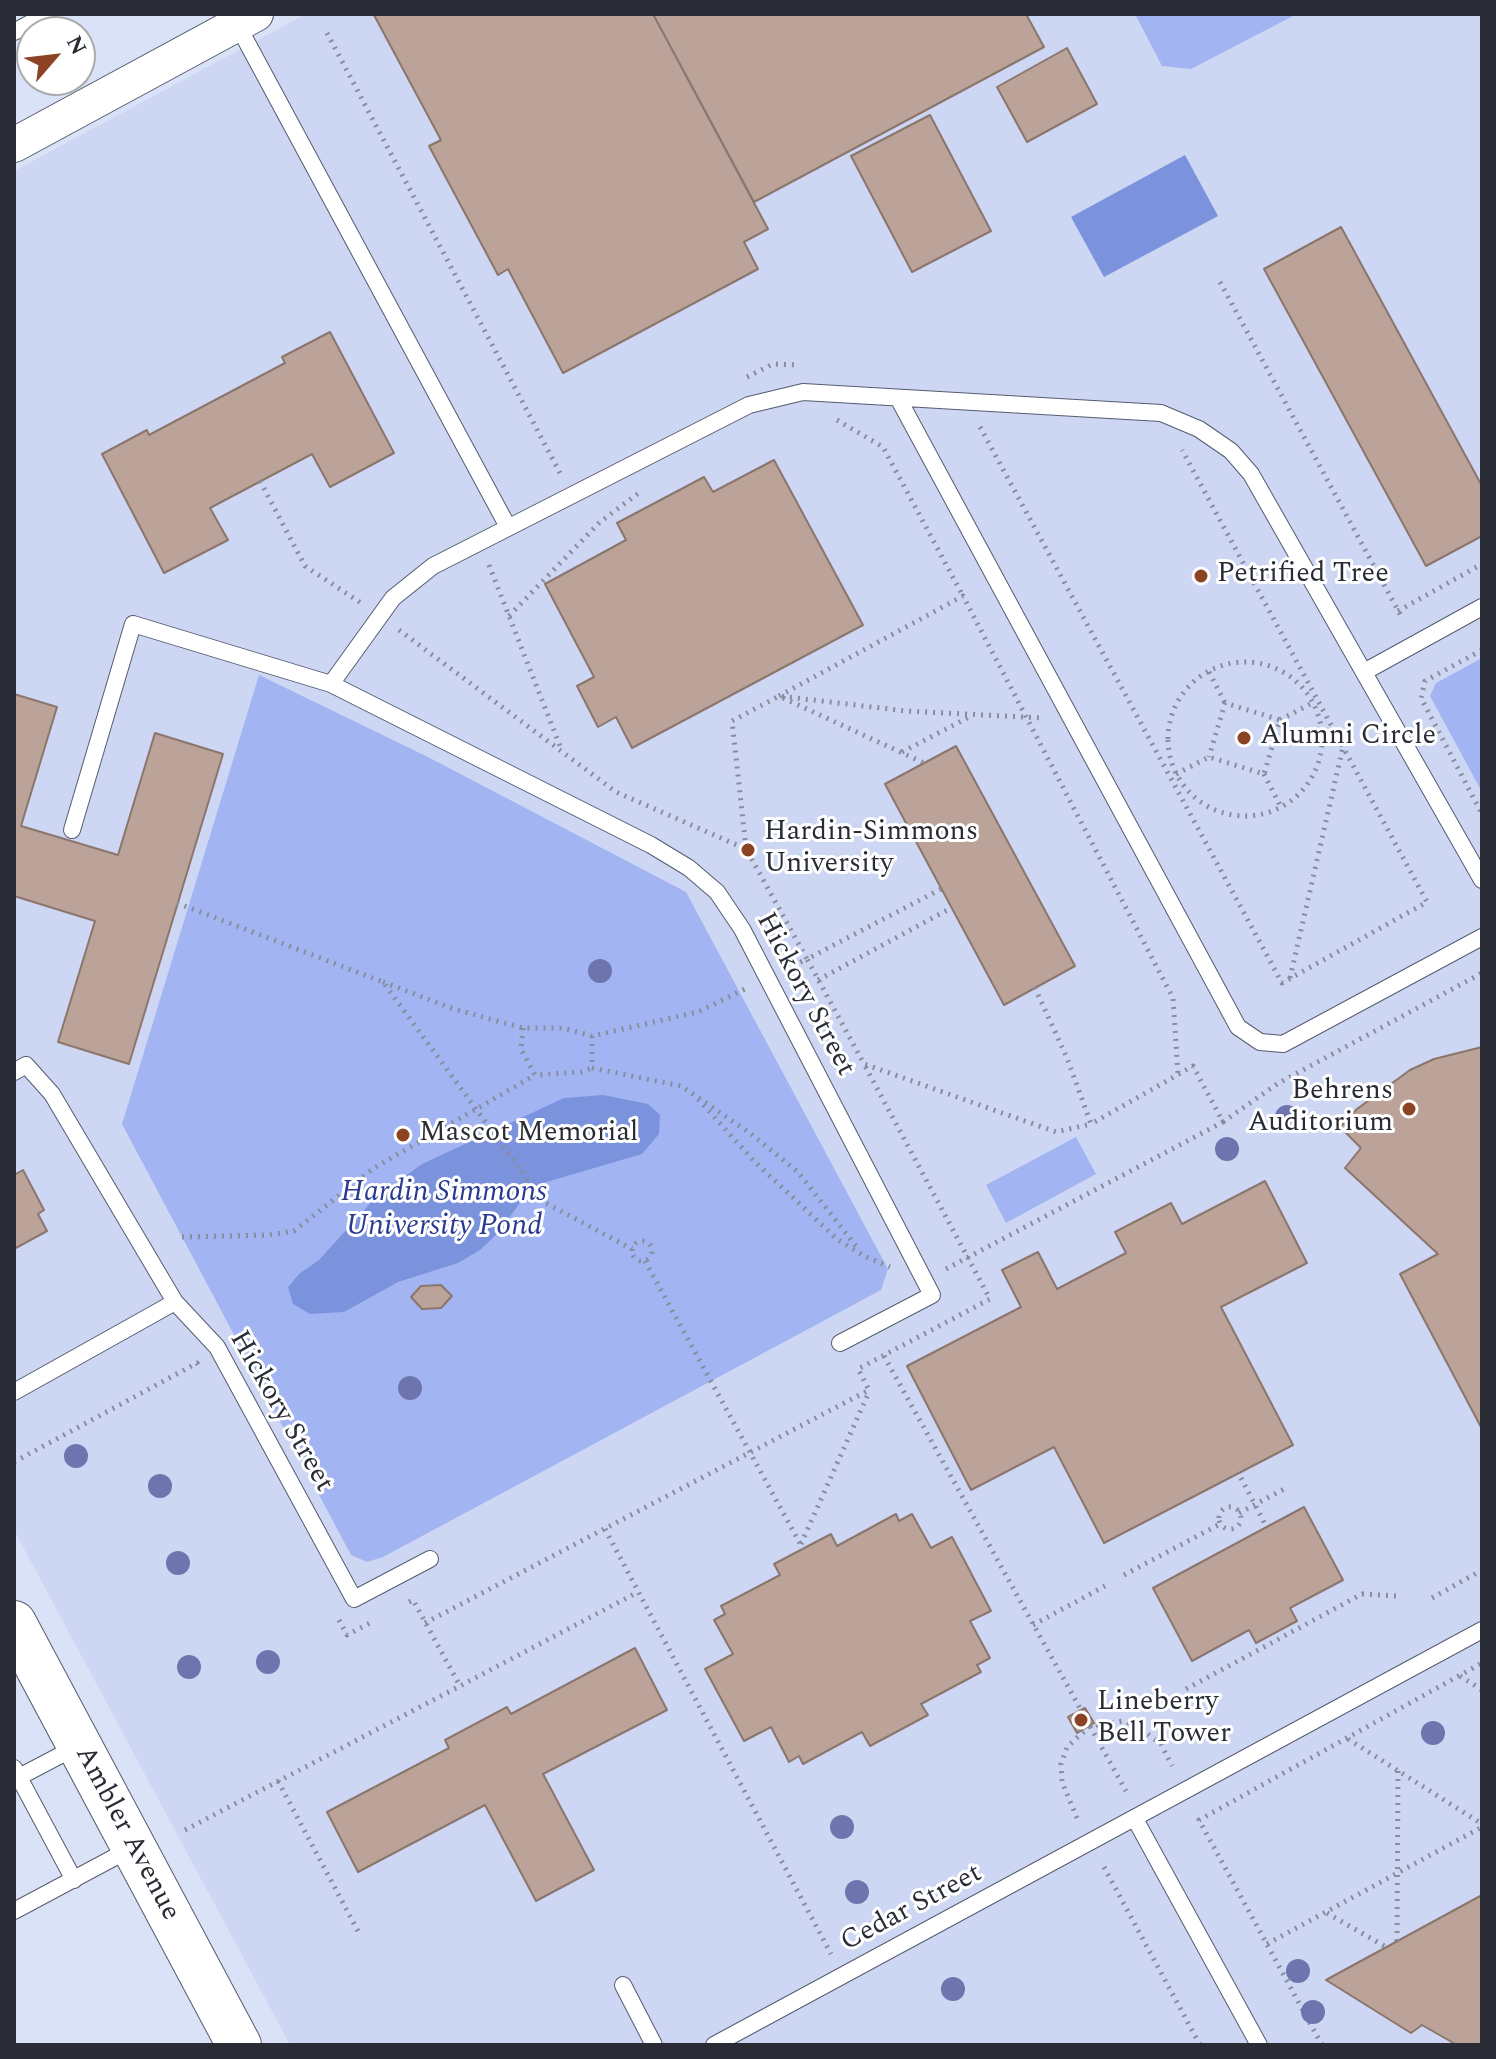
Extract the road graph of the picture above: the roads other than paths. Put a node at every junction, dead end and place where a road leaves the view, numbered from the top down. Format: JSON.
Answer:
{"nodes":[{"id":1,"x":47,"y":14,"type":"edge"},
{"id":2,"x":247,"y":19,"type":"edge"},
{"id":3,"x":14,"y":32,"type":"edge"},
{"id":4,"x":14,"y":145,"type":"edge"},
{"id":5,"x":898,"y":398,"type":"junction"},
{"id":6,"x":508,"y":527,"type":"junction"},
{"id":7,"x":1482,"y":607,"type":"edge"},
{"id":8,"x":1364,"y":672,"type":"junction"},
{"id":9,"x":331,"y":684,"type":"junction"},
{"id":10,"x":72,"y":830,"type":"dead end"},
{"id":11,"x":1482,"y":880,"type":"edge"},
{"id":12,"x":1482,"y":937,"type":"edge"},
{"id":13,"x":14,"y":1072,"type":"edge"},
{"id":14,"x":175,"y":1302,"type":"junction"},
{"id":15,"x":840,"y":1343,"type":"dead end"},
{"id":16,"x":14,"y":1392,"type":"edge"},
{"id":17,"x":430,"y":1559,"type":"dead end"},
{"id":18,"x":14,"y":1623,"type":"edge"},
{"id":19,"x":1482,"y":1630,"type":"edge"},
{"id":20,"x":79,"y":1745,"type":"junction"},
{"id":21,"x":16,"y":1772,"type":"edge"},
{"id":22,"x":1135,"y":1819,"type":"junction"},
{"id":23,"x":133,"y":1847,"type":"junction"},
{"id":24,"x":74,"y":1880,"type":"junction"},
{"id":25,"x":14,"y":1911,"type":"edge"},
{"id":26,"x":623,"y":1985,"type":"dead end"},
{"id":27,"x":239,"y":2045,"type":"edge"},
{"id":28,"x":654,"y":2045,"type":"edge"},
{"id":29,"x":714,"y":2045,"type":"edge"},
{"id":30,"x":1259,"y":2045,"type":"edge"}],
"edges":[{"from":1,"to":3,"type":"lane"},
{"from":2,"to":4,"type":"street"},
{"from":2,"to":6,"type":"lane"},
{"from":5,"to":6,"type":"lane"},
{"from":5,"to":8,"type":"lane"},
{"from":5,"to":12,"type":"lane"},
{"from":6,"to":9,"type":"lane"},
{"from":7,"to":8,"type":"lane"},
{"from":8,"to":11,"type":"lane"},
{"from":9,"to":10,"type":"lane","name":"Hickory Street"},
{"from":9,"to":15,"type":"lane","name":"Hickory Street"},
{"from":13,"to":14,"type":"lane"},
{"from":14,"to":16,"type":"lane"},
{"from":14,"to":17,"type":"lane","name":"Hickory Street"},
{"from":18,"to":20,"type":"main road","name":"Ambler Avenue"},
{"from":19,"to":22,"type":"lane"},
{"from":20,"to":21,"type":"lane"},
{"from":20,"to":23,"type":"main road","name":"Ambler Avenue"},
{"from":21,"to":24,"type":"lane"},
{"from":22,"to":29,"type":"lane","name":"Cedar Street"},
{"from":22,"to":30,"type":"lane"},
{"from":23,"to":24,"type":"lane"},
{"from":23,"to":27,"type":"main road","name":"Ambler Avenue"},
{"from":24,"to":25,"type":"lane"},
{"from":26,"to":28,"type":"lane"}]}
